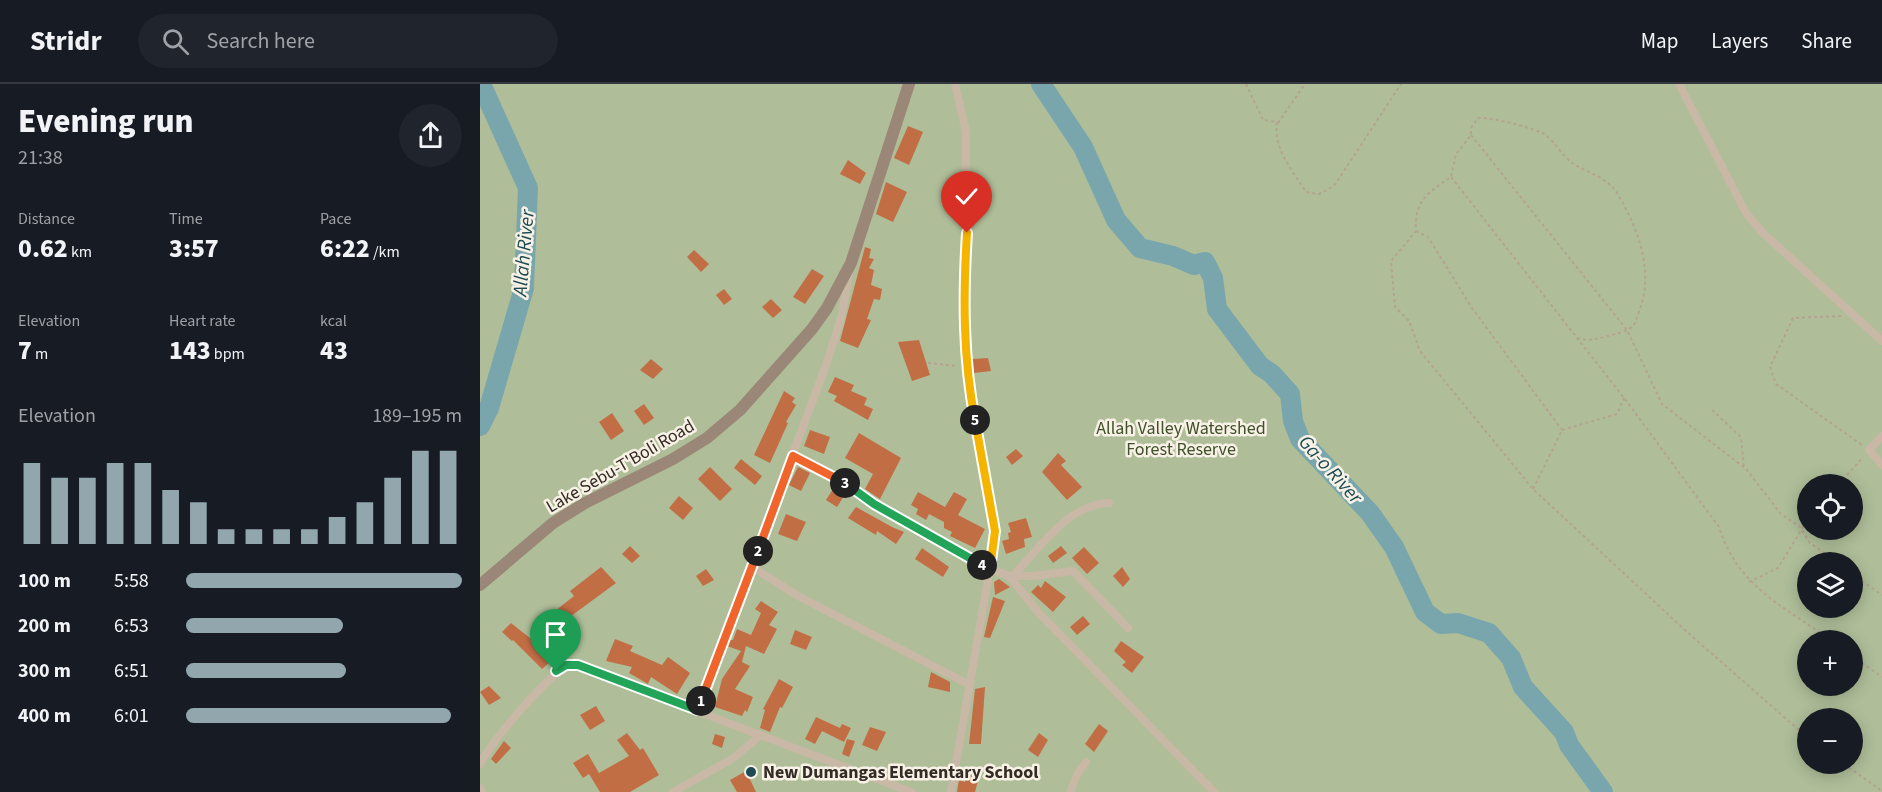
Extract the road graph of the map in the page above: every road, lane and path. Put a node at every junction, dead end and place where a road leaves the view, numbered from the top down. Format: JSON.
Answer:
{"nodes":[{"id":1,"x":909,"y":84,"type":"edge"},
{"id":2,"x":955,"y":84,"type":"edge"},
{"id":3,"x":1246,"y":84,"type":"edge"},
{"id":4,"x":1305,"y":84,"type":"edge"},
{"id":5,"x":1401,"y":84,"type":"edge"},
{"id":6,"x":1679,"y":84,"type":"edge"},
{"id":7,"x":1276,"y":125,"type":"junction"},
{"id":8,"x":1471,"y":135,"type":"junction"},
{"id":9,"x":1451,"y":177,"type":"junction"},
{"id":10,"x":1416,"y":231,"type":"junction"},
{"id":11,"x":851,"y":263,"type":"junction"},
{"id":12,"x":1853,"y":315,"type":"junction"},
{"id":13,"x":1627,"y":330,"type":"junction"},
{"id":14,"x":1577,"y":339,"type":"junction"},
{"id":15,"x":1882,"y":341,"type":"edge"},
{"id":16,"x":928,"y":363,"type":"dead end"},
{"id":17,"x":966,"y":367,"type":"junction"},
{"id":18,"x":1624,"y":398,"type":"junction"},
{"id":19,"x":1712,"y":410,"type":"dead end"},
{"id":20,"x":1562,"y":430,"type":"junction"},
{"id":21,"x":1882,"y":436,"type":"edge"},
{"id":22,"x":1869,"y":450,"type":"junction"},
{"id":23,"x":793,"y":456,"type":"junction"},
{"id":24,"x":1882,"y":465,"type":"edge"},
{"id":25,"x":1744,"y":468,"type":"junction"},
{"id":26,"x":1848,"y":474,"type":"edge"},
{"id":27,"x":1533,"y":489,"type":"junction"},
{"id":28,"x":1109,"y":504,"type":"dead end"},
{"id":29,"x":1797,"y":525,"type":"edge"},
{"id":30,"x":1797,"y":533,"type":"edge"},
{"id":31,"x":1808,"y":540,"type":"edge"},
{"id":32,"x":1823,"y":552,"type":"edge"},
{"id":33,"x":752,"y":567,"type":"junction"},
{"id":34,"x":990,"y":569,"type":"junction"},
{"id":35,"x":1011,"y":576,"type":"junction"},
{"id":36,"x":1749,"y":582,"type":"junction"},
{"id":37,"x":1863,"y":582,"type":"edge"},
{"id":38,"x":480,"y":585,"type":"edge"},
{"id":39,"x":1882,"y":595,"type":"edge"},
{"id":40,"x":1128,"y":628,"type":"dead end"},
{"id":41,"x":1817,"y":630,"type":"edge"},
{"id":42,"x":1863,"y":664,"type":"edge"},
{"id":43,"x":1882,"y":677,"type":"edge"},
{"id":44,"x":968,"y":684,"type":"junction"},
{"id":45,"x":697,"y":710,"type":"junction"},
{"id":46,"x":1797,"y":728,"type":"edge"},
{"id":47,"x":761,"y":735,"type":"junction"},
{"id":48,"x":1086,"y":762,"type":"dead end"},
{"id":49,"x":480,"y":764,"type":"edge"},
{"id":50,"x":1858,"y":774,"type":"edge"},
{"id":51,"x":1882,"y":791,"type":"edge"},
{"id":52,"x":673,"y":792,"type":"edge"},
{"id":53,"x":910,"y":792,"type":"edge"},
{"id":54,"x":951,"y":792,"type":"edge"},
{"id":55,"x":1070,"y":792,"type":"edge"},
{"id":56,"x":1214,"y":792,"type":"edge"}],
"edges":[{"from":1,"to":11,"type":"main road","name":"Lake Sebu-T'Boli Road"},
{"from":2,"to":17,"type":"street"},
{"from":3,"to":7,"type":"path"},
{"from":4,"to":7,"type":"path"},
{"from":5,"to":7,"type":"path"},
{"from":6,"to":12,"type":"street"},
{"from":8,"to":9,"type":"path"},
{"from":8,"to":13,"type":"path"},
{"from":8,"to":13,"type":"path"},
{"from":9,"to":10,"type":"path"},
{"from":9,"to":14,"type":"path"},
{"from":10,"to":20,"type":"path"},
{"from":10,"to":27,"type":"path"},
{"from":11,"to":23,"type":"street"},
{"from":11,"to":38,"type":"main road","name":"Lake Sebu-T'Boli Road"},
{"from":12,"to":15,"type":"street"},
{"from":12,"to":22,"type":"path"},
{"from":13,"to":14,"type":"path"},
{"from":13,"to":25,"type":"path"},
{"from":14,"to":18,"type":"path"},
{"from":16,"to":17,"type":"path"},
{"from":17,"to":34,"type":"street"},
{"from":18,"to":20,"type":"path"},
{"from":18,"to":36,"type":"path"},
{"from":19,"to":25,"type":"path"},
{"from":20,"to":27,"type":"path"},
{"from":21,"to":22,"type":"street"},
{"from":22,"to":24,"type":"street"},
{"from":22,"to":26,"type":"path"},
{"from":23,"to":33,"type":"street"},
{"from":23,"to":34,"type":"street"},
{"from":25,"to":29,"type":"path"},
{"from":27,"to":46,"type":"path"},
{"from":28,"to":35,"type":"street"},
{"from":30,"to":36,"type":"path"},
{"from":31,"to":32,"type":"path"},
{"from":33,"to":44,"type":"street"},
{"from":33,"to":45,"type":"street"},
{"from":34,"to":35,"type":"street"},
{"from":34,"to":44,"type":"street"},
{"from":35,"to":40,"type":"street"},
{"from":35,"to":56,"type":"street"},
{"from":36,"to":41,"type":"path"},
{"from":37,"to":39,"type":"path"},
{"from":42,"to":43,"type":"path"},
{"from":44,"to":54,"type":"street"},
{"from":45,"to":47,"type":"street"},
{"from":45,"to":49,"type":"street"},
{"from":47,"to":52,"type":"street"},
{"from":47,"to":53,"type":"street"},
{"from":48,"to":55,"type":"street"},
{"from":50,"to":51,"type":"path"}]}
